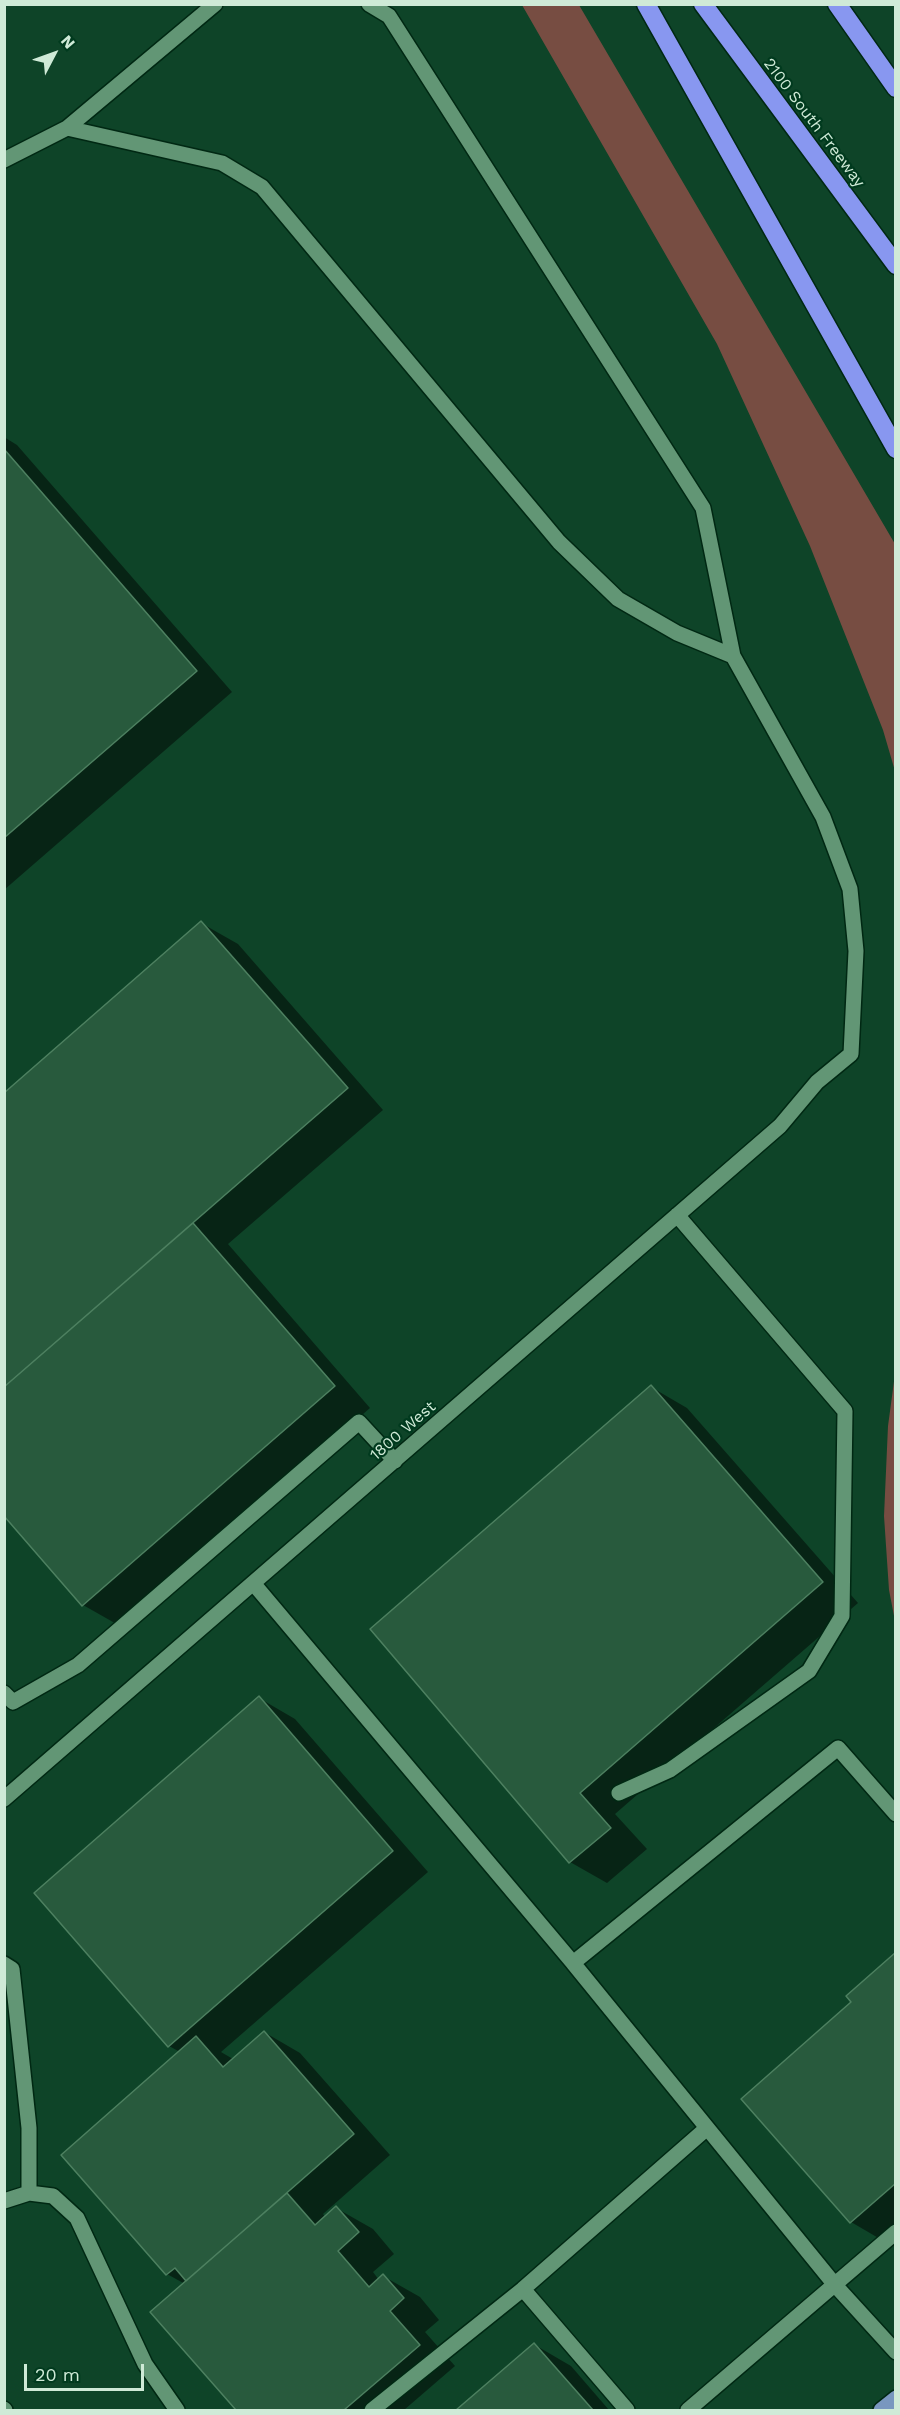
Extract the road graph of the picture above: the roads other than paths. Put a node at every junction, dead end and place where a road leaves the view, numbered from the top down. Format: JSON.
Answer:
{"nodes":[{"id":1,"x":215,"y":4,"type":"edge"},
{"id":2,"x":369,"y":4,"type":"edge"},
{"id":3,"x":646,"y":4,"type":"edge"},
{"id":4,"x":703,"y":4,"type":"edge"},
{"id":5,"x":837,"y":4,"type":"edge"},
{"id":6,"x":896,"y":88,"type":"edge"},
{"id":7,"x":67,"y":128,"type":"junction"},
{"id":8,"x":4,"y":160,"type":"edge"},
{"id":9,"x":896,"y":265,"type":"edge"},
{"id":10,"x":883,"y":430,"type":"junction"},
{"id":11,"x":896,"y":449,"type":"edge"},
{"id":12,"x":896,"y":458,"type":"edge"},
{"id":13,"x":733,"y":656,"type":"junction"},
{"id":14,"x":677,"y":1215,"type":"junction"},
{"id":15,"x":395,"y":1461,"type":"junction"},
{"id":16,"x":253,"y":1583,"type":"junction"},
{"id":17,"x":4,"y":1693,"type":"edge"},
{"id":18,"x":619,"y":1793,"type":"dead end"},
{"id":19,"x":4,"y":1799,"type":"edge"},
{"id":20,"x":896,"y":1814,"type":"edge"},
{"id":21,"x":573,"y":1963,"type":"junction"},
{"id":22,"x":4,"y":1964,"type":"edge"},
{"id":23,"x":707,"y":2128,"type":"junction"},
{"id":24,"x":30,"y":2193,"type":"junction"},
{"id":25,"x":4,"y":2201,"type":"edge"},
{"id":26,"x":896,"y":2232,"type":"edge"},
{"id":27,"x":835,"y":2284,"type":"junction"},
{"id":28,"x":523,"y":2289,"type":"junction"},
{"id":29,"x":896,"y":2352,"type":"edge"},
{"id":30,"x":896,"y":2398,"type":"edge"},
{"id":31,"x":177,"y":2410,"type":"edge"},
{"id":32,"x":372,"y":2410,"type":"edge"},
{"id":33,"x":627,"y":2410,"type":"edge"},
{"id":34,"x":688,"y":2410,"type":"edge"},
{"id":35,"x":881,"y":2410,"type":"edge"}],
"edges":[{"from":1,"to":7,"type":"street"},
{"from":2,"to":13,"type":"street","name":"1800 West"},
{"from":3,"to":10,"type":"highway"},
{"from":4,"to":9,"type":"highway","name":"2100 South Freeway"},
{"from":5,"to":6,"type":"highway"},
{"from":7,"to":8,"type":"street"},
{"from":7,"to":13,"type":"street"},
{"from":10,"to":11,"type":"highway"},
{"from":10,"to":12,"type":"highway"},
{"from":13,"to":14,"type":"street","name":"1800 West"},
{"from":14,"to":15,"type":"street","name":"1800 West"},
{"from":14,"to":18,"type":"street"},
{"from":15,"to":16,"type":"street","name":"1800 West"},
{"from":15,"to":17,"type":"street"},
{"from":16,"to":19,"type":"street","name":"1800 West"},
{"from":16,"to":21,"type":"street"},
{"from":20,"to":21,"type":"street"},
{"from":21,"to":23,"type":"street"},
{"from":22,"to":24,"type":"street"},
{"from":23,"to":27,"type":"street"},
{"from":23,"to":28,"type":"street"},
{"from":24,"to":25,"type":"street"},
{"from":24,"to":31,"type":"street"},
{"from":26,"to":27,"type":"street"},
{"from":27,"to":29,"type":"street"},
{"from":27,"to":34,"type":"street"},
{"from":28,"to":32,"type":"street"},
{"from":28,"to":33,"type":"street"},
{"from":30,"to":35,"type":"main road"}]}
